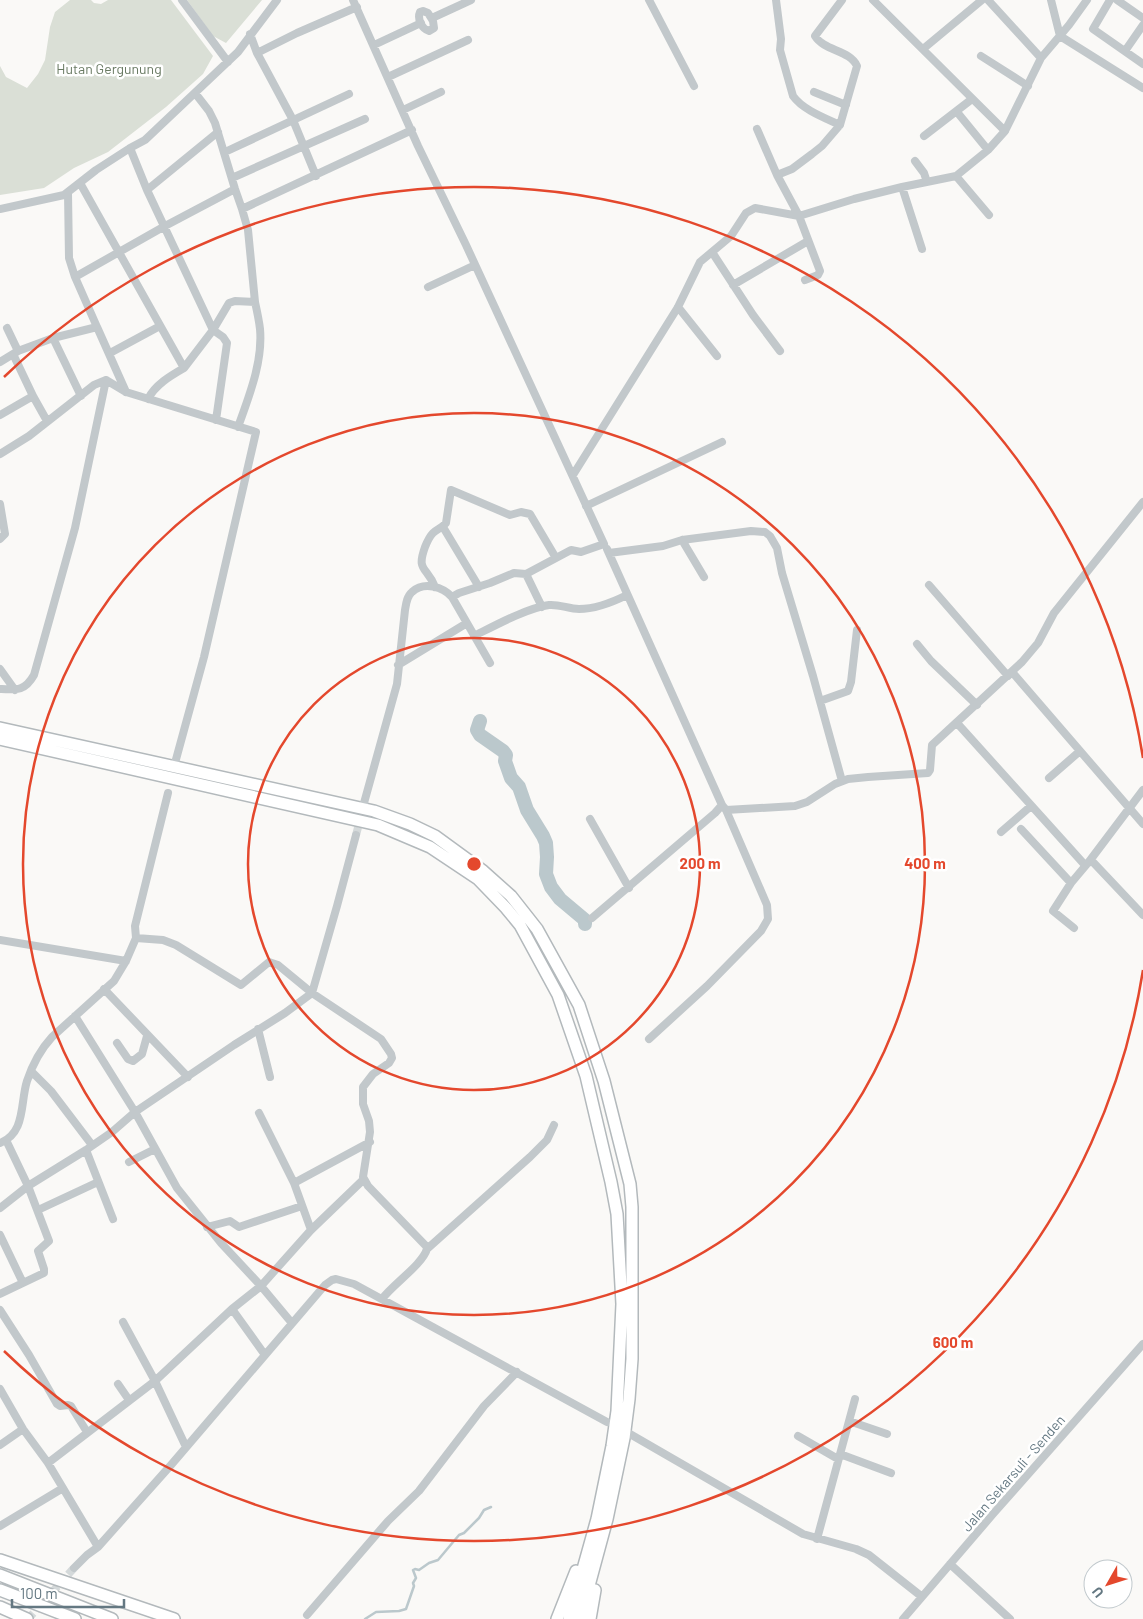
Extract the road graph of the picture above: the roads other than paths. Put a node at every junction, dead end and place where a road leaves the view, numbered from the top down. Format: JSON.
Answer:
{"nodes":[{"id":1,"x":182,"y":0,"type":"edge"},
{"id":2,"x":277,"y":0,"type":"edge"},
{"id":3,"x":471,"y":0,"type":"edge"},
{"id":4,"x":649,"y":0,"type":"edge"},
{"id":5,"x":776,"y":0,"type":"edge"},
{"id":6,"x":842,"y":0,"type":"edge"},
{"id":7,"x":873,"y":0,"type":"edge"},
{"id":8,"x":982,"y":0,"type":"edge"},
{"id":9,"x":988,"y":0,"type":"edge"},
{"id":10,"x":1051,"y":0,"type":"edge"},
{"id":11,"x":1087,"y":0,"type":"edge"},
{"id":12,"x":1110,"y":0,"type":"edge"},
{"id":13,"x":1117,"y":0,"type":"edge"},
{"id":14,"x":355,"y":4,"type":"edge"},
{"id":15,"x":432,"y":18,"type":"junction"},
{"id":16,"x":1143,"y":18,"type":"edge"},
{"id":17,"x":421,"y":23,"type":"junction"},
{"id":18,"x":1143,"y":26,"type":"edge"},
{"id":19,"x":250,"y":34,"type":"junction"},
{"id":20,"x":1060,"y":36,"type":"junction"},
{"id":21,"x":468,"y":40,"type":"dead end"},
{"id":22,"x":374,"y":46,"type":"junction"},
{"id":23,"x":923,"y":49,"type":"junction"},
{"id":24,"x":1125,"y":51,"type":"junction"},
{"id":25,"x":257,"y":53,"type":"junction"},
{"id":26,"x":981,"y":56,"type":"dead end"},
{"id":27,"x":1041,"y":58,"type":"junction"},
{"id":28,"x":228,"y":62,"type":"junction"},
{"id":29,"x":1143,"y":64,"type":"edge"},
{"id":30,"x":388,"y":77,"type":"junction"},
{"id":31,"x":694,"y":86,"type":"dead end"},
{"id":32,"x":1028,"y":86,"type":"junction"},
{"id":33,"x":1143,"y":88,"type":"edge"},
{"id":34,"x":441,"y":92,"type":"dead end"},
{"id":35,"x":814,"y":92,"type":"dead end"},
{"id":36,"x":195,"y":93,"type":"junction"},
{"id":37,"x":349,"y":94,"type":"dead end"},
{"id":38,"x":972,"y":99,"type":"junction"},
{"id":39,"x":846,"y":104,"type":"junction"},
{"id":40,"x":403,"y":110,"type":"junction"},
{"id":41,"x":956,"y":112,"type":"junction"},
{"id":42,"x":365,"y":119,"type":"dead end"},
{"id":43,"x":293,"y":120,"type":"junction"},
{"id":44,"x":840,"y":125,"type":"junction"},
{"id":45,"x":757,"y":129,"type":"dead end"},
{"id":46,"x":412,"y":130,"type":"junction"},
{"id":47,"x":1005,"y":131,"type":"junction"},
{"id":48,"x":218,"y":132,"type":"junction"},
{"id":49,"x":924,"y":136,"type":"dead end"},
{"id":50,"x":304,"y":146,"type":"junction"},
{"id":51,"x":130,"y":148,"type":"junction"},
{"id":52,"x":988,"y":150,"type":"junction"},
{"id":53,"x":225,"y":152,"type":"junction"},
{"id":54,"x":915,"y":161,"type":"dead end"},
{"id":55,"x":777,"y":175,"type":"junction"},
{"id":56,"x":316,"y":176,"type":"junction"},
{"id":57,"x":956,"y":176,"type":"junction"},
{"id":58,"x":232,"y":178,"type":"junction"},
{"id":59,"x":927,"y":182,"type":"junction"},
{"id":60,"x":80,"y":183,"type":"junction"},
{"id":61,"x":902,"y":187,"type":"junction"},
{"id":62,"x":234,"y":189,"type":"junction"},
{"id":63,"x":147,"y":190,"type":"junction"},
{"id":64,"x":68,"y":193,"type":"junction"},
{"id":65,"x":0,"y":209,"type":"edge"},
{"id":66,"x":242,"y":209,"type":"junction"},
{"id":67,"x":990,"y":215,"type":"dead end"},
{"id":68,"x":799,"y":216,"type":"junction"},
{"id":69,"x":165,"y":226,"type":"junction"},
{"id":70,"x":808,"y":240,"type":"junction"},
{"id":71,"x":922,"y":249,"type":"dead end"},
{"id":72,"x":119,"y":252,"type":"junction"},
{"id":73,"x":712,"y":252,"type":"junction"},
{"id":74,"x":476,"y":265,"type":"junction"},
{"id":75,"x":75,"y":277,"type":"junction"},
{"id":76,"x":806,"y":280,"type":"dead end"},
{"id":77,"x":733,"y":285,"type":"junction"},
{"id":78,"x":428,"y":287,"type":"dead end"},
{"id":79,"x":255,"y":302,"type":"junction"},
{"id":80,"x":678,"y":307,"type":"junction"},
{"id":81,"x":160,"y":326,"type":"junction"},
{"id":82,"x":97,"y":327,"type":"junction"},
{"id":83,"x":6,"y":328,"type":"dead end"},
{"id":84,"x":213,"y":330,"type":"junction"},
{"id":85,"x":53,"y":338,"type":"junction"},
{"id":86,"x":780,"y":351,"type":"dead end"},
{"id":87,"x":16,"y":352,"type":"junction"},
{"id":88,"x":110,"y":353,"type":"junction"},
{"id":89,"x":717,"y":356,"type":"dead end"},
{"id":90,"x":0,"y":362,"type":"edge"},
{"id":91,"x":184,"y":368,"type":"junction"},
{"id":92,"x":106,"y":380,"type":"junction"},
{"id":93,"x":126,"y":392,"type":"junction"},
{"id":94,"x":33,"y":396,"type":"junction"},
{"id":95,"x":80,"y":396,"type":"junction"},
{"id":96,"x":148,"y":399,"type":"junction"},
{"id":97,"x":0,"y":415,"type":"edge"},
{"id":98,"x":216,"y":420,"type":"junction"},
{"id":99,"x":47,"y":421,"type":"junction"},
{"id":100,"x":238,"y":427,"type":"junction"},
{"id":101,"x":722,"y":442,"type":"dead end"},
{"id":102,"x":0,"y":454,"type":"edge"},
{"id":103,"x":573,"y":475,"type":"junction"},
{"id":104,"x":1143,"y":502,"type":"edge"},
{"id":105,"x":0,"y":504,"type":"edge"},
{"id":106,"x":586,"y":506,"type":"junction"},
{"id":107,"x":443,"y":527,"type":"junction"},
{"id":108,"x":0,"y":539,"type":"edge"},
{"id":109,"x":682,"y":540,"type":"junction"},
{"id":110,"x":604,"y":544,"type":"junction"},
{"id":111,"x":609,"y":553,"type":"junction"},
{"id":112,"x":556,"y":558,"type":"junction"},
{"id":113,"x":526,"y":574,"type":"junction"},
{"id":114,"x":704,"y":578,"type":"dead end"},
{"id":115,"x":929,"y":585,"type":"dead end"},
{"id":116,"x":435,"y":587,"type":"junction"},
{"id":117,"x":479,"y":587,"type":"junction"},
{"id":118,"x":628,"y":596,"type":"junction"},
{"id":119,"x":452,"y":597,"type":"junction"},
{"id":120,"x":542,"y":607,"type":"junction"},
{"id":121,"x":467,"y":623,"type":"junction"},
{"id":122,"x":857,"y":630,"type":"dead end"},
{"id":123,"x":474,"y":636,"type":"junction"},
{"id":124,"x":917,"y":644,"type":"dead end"},
{"id":125,"x":490,"y":663,"type":"dead end"},
{"id":126,"x":398,"y":665,"type":"junction"},
{"id":127,"x":0,"y":669,"type":"edge"},
{"id":128,"x":1010,"y":674,"type":"junction"},
{"id":129,"x":0,"y":689,"type":"edge"},
{"id":130,"x":15,"y":690,"type":"junction"},
{"id":131,"x":820,"y":701,"type":"junction"},
{"id":132,"x":977,"y":705,"type":"junction"},
{"id":133,"x":957,"y":723,"type":"junction"},
{"id":134,"x":0,"y":728,"type":"edge"},
{"id":135,"x":0,"y":739,"type":"edge"},
{"id":136,"x":1080,"y":751,"type":"junction"},
{"id":137,"x":175,"y":763,"type":"dead end"},
{"id":138,"x":1049,"y":778,"type":"dead end"},
{"id":139,"x":842,"y":781,"type":"junction"},
{"id":140,"x":1143,"y":790,"type":"edge"},
{"id":141,"x":168,"y":793,"type":"dead end"},
{"id":142,"x":364,"y":803,"type":"tunnel mouth"},
{"id":143,"x":1031,"y":806,"type":"junction"},
{"id":144,"x":724,"y":808,"type":"junction"},
{"id":145,"x":1130,"y":809,"type":"junction"},
{"id":146,"x":590,"y":819,"type":"dead end"},
{"id":147,"x":1143,"y":824,"type":"edge"},
{"id":148,"x":1021,"y":829,"type":"dead end"},
{"id":149,"x":1001,"y":832,"type":"dead end"},
{"id":150,"x":356,"y":835,"type":"tunnel mouth"},
{"id":151,"x":1089,"y":862,"type":"junction"},
{"id":152,"x":1071,"y":883,"type":"junction"},
{"id":153,"x":629,"y":888,"type":"junction"},
{"id":154,"x":1143,"y":915,"type":"edge"},
{"id":155,"x":592,"y":918,"type":"dead end"},
{"id":156,"x":1074,"y":928,"type":"dead end"},
{"id":157,"x":136,"y":938,"type":"junction"},
{"id":158,"x":0,"y":940,"type":"edge"},
{"id":159,"x":126,"y":961,"type":"junction"},
{"id":160,"x":104,"y":989,"type":"junction"},
{"id":161,"x":312,"y":993,"type":"junction"},
{"id":162,"x":75,"y":1016,"type":"junction"},
{"id":163,"x":258,"y":1029,"type":"junction"},
{"id":164,"x":148,"y":1036,"type":"junction"},
{"id":165,"x":649,"y":1039,"type":"dead end"},
{"id":166,"x":117,"y":1043,"type":"dead end"},
{"id":167,"x":31,"y":1070,"type":"junction"},
{"id":168,"x":188,"y":1077,"type":"junction"},
{"id":169,"x":270,"y":1077,"type":"dead end"},
{"id":170,"x":135,"y":1112,"type":"junction"},
{"id":171,"x":259,"y":1113,"type":"dead end"},
{"id":172,"x":554,"y":1125,"type":"dead end"},
{"id":173,"x":3,"y":1142,"type":"edge"},
{"id":174,"x":370,"y":1142,"type":"junction"},
{"id":175,"x":89,"y":1148,"type":"junction"},
{"id":176,"x":155,"y":1149,"type":"junction"},
{"id":177,"x":129,"y":1162,"type":"dead end"},
{"id":178,"x":363,"y":1180,"type":"junction"},
{"id":179,"x":98,"y":1182,"type":"junction"},
{"id":180,"x":294,"y":1183,"type":"junction"},
{"id":181,"x":28,"y":1186,"type":"junction"},
{"id":182,"x":302,"y":1206,"type":"junction"},
{"id":183,"x":0,"y":1208,"type":"edge"},
{"id":184,"x":38,"y":1210,"type":"junction"},
{"id":185,"x":113,"y":1219,"type":"dead end"},
{"id":186,"x":207,"y":1227,"type":"junction"},
{"id":187,"x":311,"y":1230,"type":"junction"},
{"id":188,"x":0,"y":1235,"type":"edge"},
{"id":189,"x":427,"y":1250,"type":"junction"},
{"id":190,"x":23,"y":1283,"type":"junction"},
{"id":191,"x":261,"y":1286,"type":"junction"},
{"id":192,"x":0,"y":1294,"type":"edge"},
{"id":193,"x":382,"y":1299,"type":"junction"},
{"id":194,"x":232,"y":1309,"type":"junction"},
{"id":195,"x":0,"y":1310,"type":"edge"},
{"id":196,"x":123,"y":1322,"type":"dead end"},
{"id":197,"x":291,"y":1322,"type":"junction"},
{"id":198,"x":1143,"y":1344,"type":"edge"},
{"id":199,"x":265,"y":1354,"type":"junction"},
{"id":200,"x":516,"y":1372,"type":"junction"},
{"id":201,"x":154,"y":1381,"type":"junction"},
{"id":202,"x":118,"y":1384,"type":"dead end"},
{"id":203,"x":0,"y":1389,"type":"edge"},
{"id":204,"x":855,"y":1399,"type":"dead end"},
{"id":205,"x":128,"y":1400,"type":"junction"},
{"id":206,"x":849,"y":1421,"type":"junction"},
{"id":207,"x":606,"y":1422,"type":"dead end"},
{"id":208,"x":23,"y":1428,"type":"junction"},
{"id":209,"x":87,"y":1432,"type":"junction"},
{"id":210,"x":630,"y":1434,"type":"dead end"},
{"id":211,"x":887,"y":1434,"type":"dead end"},
{"id":212,"x":798,"y":1436,"type":"dead end"},
{"id":213,"x":0,"y":1445,"type":"edge"},
{"id":214,"x":186,"y":1447,"type":"junction"},
{"id":215,"x":839,"y":1457,"type":"junction"},
{"id":216,"x":48,"y":1463,"type":"junction"},
{"id":217,"x":891,"y":1473,"type":"dead end"},
{"id":218,"x":63,"y":1488,"type":"junction"},
{"id":219,"x":602,"y":1519,"type":"junction"},
{"id":220,"x":0,"y":1526,"type":"edge"},
{"id":221,"x":817,"y":1539,"type":"junction"},
{"id":222,"x":98,"y":1547,"type":"junction"},
{"id":223,"x":0,"y":1560,"type":"edge"},
{"id":224,"x":950,"y":1564,"type":"junction"},
{"id":225,"x":74,"y":1568,"type":"tunnel mouth"},
{"id":226,"x":0,"y":1575,"type":"edge"},
{"id":227,"x":0,"y":1590,"type":"edge"},
{"id":228,"x":921,"y":1596,"type":"junction"},
{"id":229,"x":0,"y":1607,"type":"edge"},
{"id":230,"x":307,"y":1615,"type":"dead end"},
{"id":231,"x":27,"y":1619,"type":"edge"},
{"id":232,"x":75,"y":1619,"type":"edge"},
{"id":233,"x":112,"y":1619,"type":"edge"},
{"id":234,"x":174,"y":1619,"type":"edge"},
{"id":235,"x":557,"y":1619,"type":"edge"},
{"id":236,"x":569,"y":1619,"type":"edge"},
{"id":237,"x":580,"y":1619,"type":"edge"},
{"id":238,"x":590,"y":1619,"type":"edge"},
{"id":239,"x":903,"y":1619,"type":"edge"},
{"id":240,"x":1010,"y":1619,"type":"edge"}],
"edges":[{"from":1,"to":28,"type":"street"},
{"from":2,"to":19,"type":"street"},
{"from":3,"to":15,"type":"street"},
{"from":4,"to":31,"type":"street"},
{"from":5,"to":44,"type":"street"},
{"from":6,"to":39,"type":"street"},
{"from":7,"to":23,"type":"street"},
{"from":8,"to":23,"type":"street"},
{"from":9,"to":27,"type":"street"},
{"from":10,"to":20,"type":"street"},
{"from":11,"to":20,"type":"street"},
{"from":12,"to":24,"type":"street"},
{"from":13,"to":16,"type":"street"},
{"from":14,"to":22,"type":"street"},
{"from":14,"to":25,"type":"street"},
{"from":15,"to":17,"type":"street"},
{"from":15,"to":17,"type":"street"},
{"from":17,"to":22,"type":"street"},
{"from":18,"to":24,"type":"street"},
{"from":19,"to":25,"type":"street"},
{"from":19,"to":28,"type":"street"},
{"from":20,"to":27,"type":"street"},
{"from":20,"to":33,"type":"street"},
{"from":21,"to":30,"type":"street"},
{"from":22,"to":30,"type":"street"},
{"from":23,"to":38,"type":"street"},
{"from":24,"to":29,"type":"street"},
{"from":25,"to":43,"type":"street"},
{"from":26,"to":32,"type":"street"},
{"from":27,"to":32,"type":"street"},
{"from":28,"to":36,"type":"street"},
{"from":30,"to":40,"type":"street"},
{"from":32,"to":47,"type":"street"},
{"from":34,"to":40,"type":"street"},
{"from":35,"to":39,"type":"street"},
{"from":36,"to":48,"type":"street"},
{"from":36,"to":51,"type":"street"},
{"from":37,"to":43,"type":"street"},
{"from":38,"to":41,"type":"street"},
{"from":38,"to":47,"type":"street"},
{"from":39,"to":44,"type":"street"},
{"from":40,"to":46,"type":"street"},
{"from":41,"to":49,"type":"street"},
{"from":41,"to":52,"type":"street"},
{"from":42,"to":50,"type":"street"},
{"from":43,"to":50,"type":"street"},
{"from":43,"to":53,"type":"street"},
{"from":44,"to":55,"type":"street"},
{"from":45,"to":55,"type":"street"},
{"from":46,"to":56,"type":"street"},
{"from":46,"to":74,"type":"street"},
{"from":47,"to":52,"type":"street"},
{"from":48,"to":53,"type":"street"},
{"from":48,"to":63,"type":"street"},
{"from":50,"to":56,"type":"street"},
{"from":50,"to":58,"type":"street"},
{"from":51,"to":60,"type":"street"},
{"from":51,"to":63,"type":"street"},
{"from":52,"to":57,"type":"street"},
{"from":53,"to":58,"type":"street"},
{"from":54,"to":59,"type":"street"},
{"from":55,"to":68,"type":"street"},
{"from":56,"to":66,"type":"street"},
{"from":57,"to":59,"type":"street"},
{"from":57,"to":67,"type":"street"},
{"from":58,"to":62,"type":"street"},
{"from":59,"to":61,"type":"street"},
{"from":60,"to":64,"type":"street"},
{"from":60,"to":72,"type":"street"},
{"from":61,"to":68,"type":"street"},
{"from":61,"to":71,"type":"street"},
{"from":62,"to":66,"type":"street"},
{"from":62,"to":69,"type":"street"},
{"from":63,"to":69,"type":"street"},
{"from":64,"to":65,"type":"street"},
{"from":64,"to":75,"type":"street"},
{"from":66,"to":79,"type":"street"},
{"from":68,"to":70,"type":"street"},
{"from":68,"to":73,"type":"street"},
{"from":69,"to":72,"type":"street"},
{"from":69,"to":84,"type":"street"},
{"from":70,"to":76,"type":"street"},
{"from":70,"to":77,"type":"street"},
{"from":72,"to":75,"type":"street"},
{"from":72,"to":81,"type":"street"},
{"from":73,"to":77,"type":"street"},
{"from":73,"to":80,"type":"street"},
{"from":74,"to":78,"type":"street"},
{"from":74,"to":103,"type":"street"},
{"from":75,"to":82,"type":"street"},
{"from":77,"to":86,"type":"street"},
{"from":79,"to":84,"type":"street"},
{"from":79,"to":100,"type":"street"},
{"from":80,"to":89,"type":"street"},
{"from":80,"to":103,"type":"street"},
{"from":81,"to":88,"type":"street"},
{"from":81,"to":91,"type":"street"},
{"from":82,"to":85,"type":"street"},
{"from":82,"to":88,"type":"street"},
{"from":83,"to":87,"type":"street"},
{"from":84,"to":91,"type":"street"},
{"from":84,"to":98,"type":"street"},
{"from":85,"to":87,"type":"street"},
{"from":85,"to":95,"type":"street"},
{"from":87,"to":90,"type":"street"},
{"from":87,"to":94,"type":"street"},
{"from":88,"to":93,"type":"street"},
{"from":91,"to":96,"type":"street"},
{"from":92,"to":93,"type":"street"},
{"from":92,"to":95,"type":"street"},
{"from":92,"to":130,"type":"street"},
{"from":93,"to":96,"type":"street"},
{"from":94,"to":97,"type":"street"},
{"from":94,"to":99,"type":"street"},
{"from":95,"to":99,"type":"street"},
{"from":96,"to":98,"type":"street"},
{"from":98,"to":100,"type":"street"},
{"from":99,"to":102,"type":"street"},
{"from":100,"to":137,"type":"street"},
{"from":101,"to":106,"type":"street"},
{"from":103,"to":106,"type":"street"},
{"from":104,"to":128,"type":"street"},
{"from":105,"to":108,"type":"street"},
{"from":106,"to":110,"type":"street"},
{"from":107,"to":112,"type":"street"},
{"from":107,"to":116,"type":"street"},
{"from":107,"to":117,"type":"street"},
{"from":109,"to":111,"type":"street"},
{"from":109,"to":114,"type":"street"},
{"from":109,"to":131,"type":"street"},
{"from":110,"to":111,"type":"street"},
{"from":110,"to":112,"type":"street"},
{"from":111,"to":118,"type":"street"},
{"from":112,"to":113,"type":"street"},
{"from":113,"to":117,"type":"street"},
{"from":113,"to":120,"type":"street"},
{"from":115,"to":128,"type":"street"},
{"from":116,"to":119,"type":"street"},
{"from":116,"to":126,"type":"street"},
{"from":117,"to":119,"type":"street"},
{"from":118,"to":120,"type":"street"},
{"from":118,"to":144,"type":"street"},
{"from":119,"to":121,"type":"street"},
{"from":120,"to":123,"type":"street"},
{"from":121,"to":123,"type":"street"},
{"from":121,"to":126,"type":"street"},
{"from":122,"to":131,"type":"street"},
{"from":123,"to":125,"type":"street"},
{"from":124,"to":132,"type":"street"},
{"from":126,"to":142,"type":"street"},
{"from":127,"to":130,"type":"street"},
{"from":128,"to":132,"type":"street"},
{"from":128,"to":136,"type":"street"},
{"from":129,"to":130,"type":"street"},
{"from":131,"to":139,"type":"street"},
{"from":132,"to":133,"type":"street"},
{"from":133,"to":139,"type":"street"},
{"from":133,"to":143,"type":"street"},
{"from":134,"to":219,"type":"highway"},
{"from":135,"to":219,"type":"highway"},
{"from":136,"to":138,"type":"street"},
{"from":136,"to":145,"type":"street"},
{"from":139,"to":144,"type":"street"},
{"from":140,"to":145,"type":"street"},
{"from":141,"to":157,"type":"street"},
{"from":143,"to":149,"type":"street"},
{"from":143,"to":151,"type":"street"},
{"from":144,"to":153,"type":"street"},
{"from":144,"to":165,"type":"street"},
{"from":145,"to":147,"type":"street"},
{"from":145,"to":151,"type":"street"},
{"from":146,"to":153,"type":"street"},
{"from":148,"to":152,"type":"street"},
{"from":150,"to":161,"type":"street"},
{"from":151,"to":152,"type":"street"},
{"from":151,"to":154,"type":"street"},
{"from":152,"to":156,"type":"street"},
{"from":153,"to":155,"type":"street"},
{"from":157,"to":159,"type":"street"},
{"from":157,"to":161,"type":"street"},
{"from":158,"to":159,"type":"street"},
{"from":159,"to":160,"type":"street"},
{"from":160,"to":162,"type":"street"},
{"from":160,"to":164,"type":"street"},
{"from":161,"to":163,"type":"street"},
{"from":161,"to":174,"type":"street"},
{"from":162,"to":167,"type":"street"},
{"from":162,"to":170,"type":"street"},
{"from":163,"to":168,"type":"street"},
{"from":163,"to":169,"type":"street"},
{"from":164,"to":166,"type":"street"},
{"from":164,"to":168,"type":"street"},
{"from":167,"to":173,"type":"street"},
{"from":167,"to":175,"type":"street"},
{"from":168,"to":170,"type":"street"},
{"from":170,"to":175,"type":"street"},
{"from":170,"to":176,"type":"street"},
{"from":171,"to":180,"type":"street"},
{"from":172,"to":189,"type":"street"},
{"from":173,"to":181,"type":"street"},
{"from":174,"to":178,"type":"street"},
{"from":174,"to":180,"type":"street"},
{"from":175,"to":179,"type":"street"},
{"from":175,"to":181,"type":"street"},
{"from":176,"to":177,"type":"street"},
{"from":176,"to":186,"type":"street"},
{"from":178,"to":187,"type":"street"},
{"from":178,"to":189,"type":"street"},
{"from":179,"to":184,"type":"street"},
{"from":179,"to":185,"type":"street"},
{"from":180,"to":182,"type":"street"},
{"from":181,"to":183,"type":"street"},
{"from":181,"to":184,"type":"street"},
{"from":182,"to":186,"type":"street"},
{"from":182,"to":187,"type":"street"},
{"from":184,"to":190,"type":"street"},
{"from":186,"to":191,"type":"street"},
{"from":187,"to":191,"type":"street"},
{"from":188,"to":190,"type":"street"},
{"from":189,"to":193,"type":"street"},
{"from":190,"to":192,"type":"street"},
{"from":191,"to":194,"type":"street"},
{"from":191,"to":197,"type":"street"},
{"from":193,"to":197,"type":"street"},
{"from":193,"to":200,"type":"street"},
{"from":194,"to":199,"type":"street"},
{"from":194,"to":201,"type":"street"},
{"from":195,"to":209,"type":"street"},
{"from":196,"to":201,"type":"street"},
{"from":197,"to":199,"type":"street"},
{"from":198,"to":224,"type":"street","name":"Jalan Sekarsuli - Senden"},
{"from":199,"to":214,"type":"street"},
{"from":200,"to":207,"type":"street"},
{"from":200,"to":230,"type":"street"},
{"from":201,"to":205,"type":"street"},
{"from":201,"to":214,"type":"street"},
{"from":202,"to":205,"type":"street"},
{"from":203,"to":208,"type":"street"},
{"from":204,"to":206,"type":"street"},
{"from":205,"to":209,"type":"street"},
{"from":206,"to":211,"type":"street"},
{"from":206,"to":215,"type":"street"},
{"from":208,"to":213,"type":"street"},
{"from":208,"to":216,"type":"street"},
{"from":209,"to":216,"type":"street"},
{"from":210,"to":221,"type":"street"},
{"from":212,"to":215,"type":"street"},
{"from":214,"to":222,"type":"street"},
{"from":215,"to":217,"type":"street"},
{"from":215,"to":221,"type":"street"},
{"from":216,"to":218,"type":"street"},
{"from":218,"to":220,"type":"street"},
{"from":218,"to":222,"type":"street"},
{"from":219,"to":235,"type":"highway"},
{"from":219,"to":236,"type":"highway"},
{"from":219,"to":237,"type":"highway"},
{"from":219,"to":238,"type":"highway"},
{"from":221,"to":228,"type":"street"},
{"from":222,"to":225,"type":"street"},
{"from":223,"to":234,"type":"highway"},
{"from":224,"to":228,"type":"street","name":"Jalan Sekarsuli - Senden"},
{"from":224,"to":240,"type":"street"},
{"from":226,"to":233,"type":"highway"},
{"from":227,"to":232,"type":"highway"},
{"from":228,"to":239,"type":"street","name":"Jalan Sekarsuli - Senden"},
{"from":229,"to":231,"type":"highway"}]}
